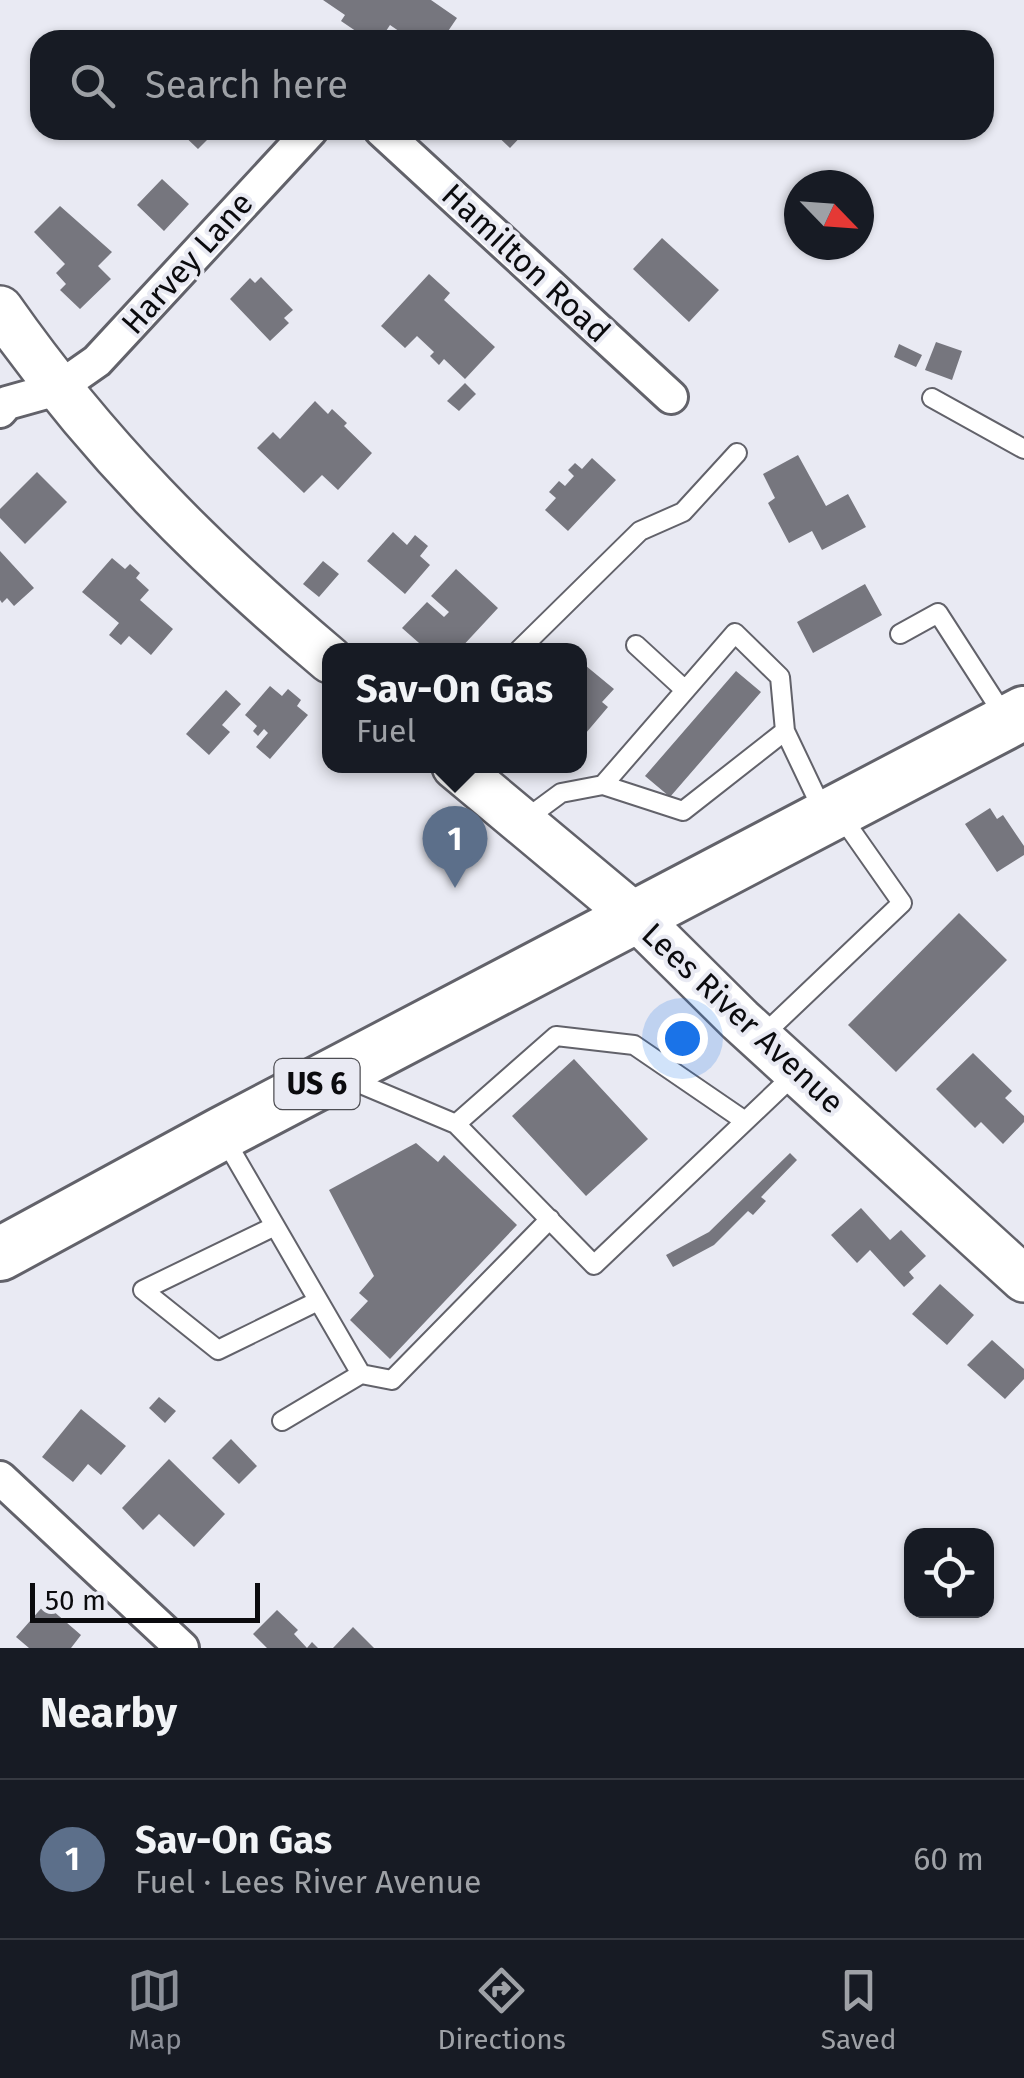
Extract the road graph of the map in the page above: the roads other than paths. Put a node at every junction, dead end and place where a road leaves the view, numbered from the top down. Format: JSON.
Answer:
{"nodes":[{"id":1,"x":301,"y":140,"type":"edge"},
{"id":2,"x":392,"y":140,"type":"edge"},
{"id":3,"x":0,"y":309,"type":"edge"},
{"id":4,"x":57,"y":390,"type":"junction"},
{"id":5,"x":671,"y":397,"type":"dead end"},
{"id":6,"x":932,"y":398,"type":"dead end"},
{"id":7,"x":0,"y":411,"type":"edge"},
{"id":8,"x":1024,"y":449,"type":"edge"},
{"id":9,"x":737,"y":454,"type":"dead end"},
{"id":10,"x":900,"y":634,"type":"dead end"},
{"id":11,"x":526,"y":643,"type":"edge"},
{"id":12,"x":636,"y":645,"type":"dead end"},
{"id":13,"x":322,"y":653,"type":"edge"},
{"id":14,"x":684,"y":690,"type":"junction"},
{"id":15,"x":1016,"y":718,"type":"edge"},
{"id":16,"x":785,"y":731,"type":"junction"},
{"id":17,"x":462,"y":773,"type":"edge"},
{"id":18,"x":603,"y":785,"type":"junction"},
{"id":19,"x":832,"y":815,"type":"junction"},
{"id":20,"x":522,"y":822,"type":"junction"},
{"id":21,"x":637,"y":918,"type":"junction"},
{"id":22,"x":760,"y":1038,"type":"junction"},
{"id":23,"x":797,"y":1071,"type":"junction"},
{"id":24,"x":337,"y":1074,"type":"junction"},
{"id":25,"x":745,"y":1121,"type":"junction"},
{"id":26,"x":456,"y":1124,"type":"junction"},
{"id":27,"x":221,"y":1134,"type":"junction"},
{"id":28,"x":550,"y":1220,"type":"junction"},
{"id":29,"x":275,"y":1226,"type":"junction"},
{"id":30,"x":0,"y":1254,"type":"edge"},
{"id":31,"x":1024,"y":1280,"type":"edge"},
{"id":32,"x":318,"y":1301,"type":"junction"},
{"id":33,"x":360,"y":1374,"type":"junction"},
{"id":34,"x":282,"y":1420,"type":"dead end"},
{"id":35,"x":0,"y":1478,"type":"edge"},
{"id":36,"x":170,"y":1644,"type":"edge"}],
"edges":[{"from":1,"to":4,"type":"street","name":"Harvey Lane"},
{"from":2,"to":5,"type":"street","name":"Hamilton Road"},
{"from":3,"to":4,"type":"main road"},
{"from":4,"to":7,"type":"street"},
{"from":4,"to":13,"type":"main road"},
{"from":6,"to":8,"type":"lane"},
{"from":9,"to":11,"type":"lane"},
{"from":10,"to":15,"type":"lane"},
{"from":12,"to":14,"type":"lane"},
{"from":14,"to":16,"type":"lane"},
{"from":14,"to":18,"type":"lane"},
{"from":15,"to":19,"type":"main road","number":"US 6"},
{"from":16,"to":18,"type":"lane"},
{"from":16,"to":19,"type":"lane"},
{"from":17,"to":20,"type":"main road","name":"Lees River Avenue"},
{"from":18,"to":20,"type":"lane"},
{"from":19,"to":21,"type":"main road","number":"US 6"},
{"from":19,"to":22,"type":"lane"},
{"from":20,"to":21,"type":"main road","name":"Lees River Avenue"},
{"from":21,"to":22,"type":"main road","name":"Lees River Avenue"},
{"from":21,"to":24,"type":"main road","number":"US 6"},
{"from":22,"to":23,"type":"main road","name":"Lees River Avenue"},
{"from":23,"to":25,"type":"lane"},
{"from":23,"to":31,"type":"main road","name":"Lees River Avenue"},
{"from":24,"to":26,"type":"lane"},
{"from":24,"to":27,"type":"main road","number":"US 6"},
{"from":25,"to":26,"type":"lane"},
{"from":25,"to":28,"type":"lane"},
{"from":26,"to":28,"type":"lane"},
{"from":27,"to":29,"type":"lane"},
{"from":27,"to":30,"type":"main road","number":"US 6"},
{"from":28,"to":33,"type":"lane"},
{"from":29,"to":32,"type":"lane"},
{"from":29,"to":32,"type":"lane"},
{"from":32,"to":33,"type":"lane"},
{"from":33,"to":34,"type":"lane"},
{"from":35,"to":36,"type":"street"}]}
